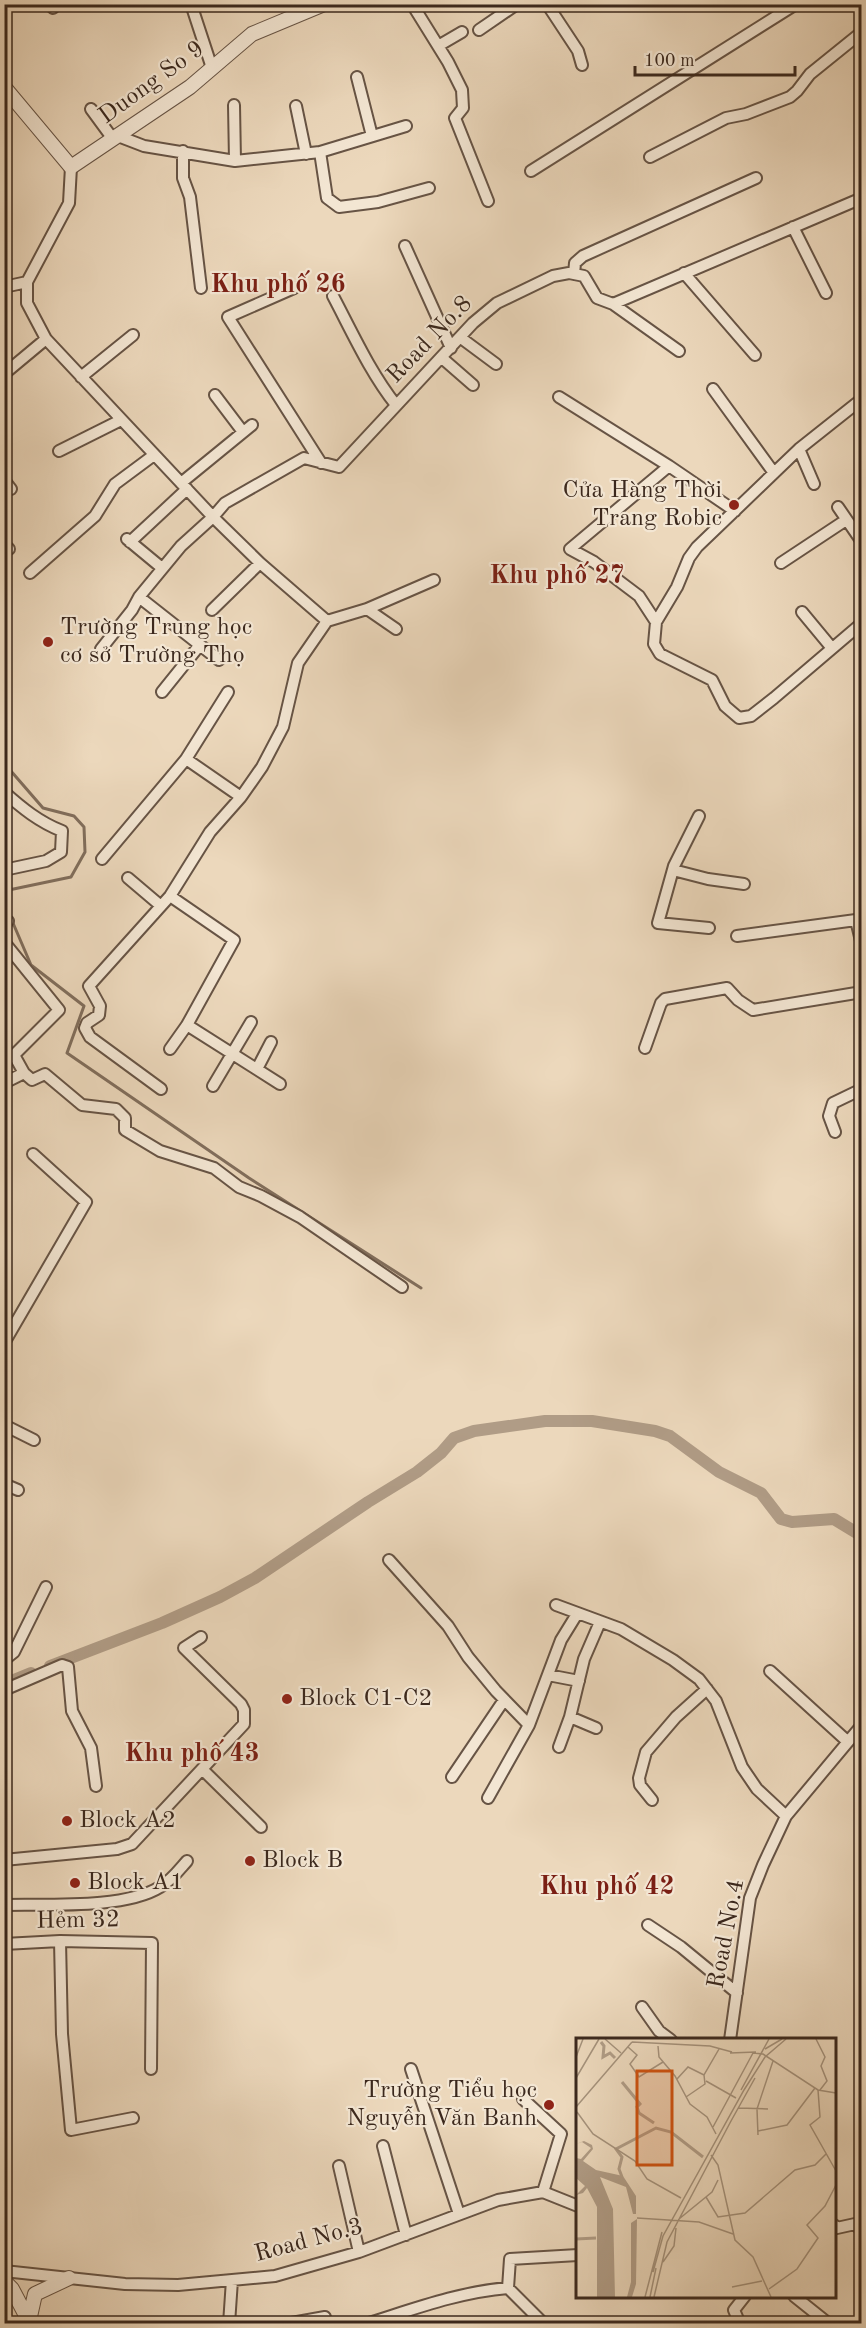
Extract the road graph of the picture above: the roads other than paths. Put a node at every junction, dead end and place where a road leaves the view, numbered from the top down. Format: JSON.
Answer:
{"nodes":[{"id":1,"x":191,"y":4,"type":"edge"},
{"id":2,"x":324,"y":4,"type":"edge"},
{"id":3,"x":412,"y":4,"type":"edge"},
{"id":4,"x":517,"y":4,"type":"edge"},
{"id":5,"x":547,"y":4,"type":"edge"},
{"id":6,"x":796,"y":4,"type":"edge"},
{"id":7,"x":479,"y":30,"type":"dead end"},
{"id":8,"x":462,"y":32,"type":"dead end"},
{"id":9,"x":861,"y":32,"type":"edge"},
{"id":10,"x":438,"y":46,"type":"junction"},
{"id":11,"x":582,"y":65,"type":"dead end"},
{"id":12,"x":212,"y":68,"type":"junction"},
{"id":13,"x":357,"y":77,"type":"dead end"},
{"id":14,"x":4,"y":87,"type":"edge"},
{"id":15,"x":234,"y":105,"type":"dead end"},
{"id":16,"x":296,"y":106,"type":"dead end"},
{"id":17,"x":91,"y":109,"type":"dead end"},
{"id":18,"x":406,"y":126,"type":"dead end"},
{"id":19,"x":372,"y":136,"type":"junction"},
{"id":20,"x":115,"y":138,"type":"junction"},
{"id":21,"x":183,"y":151,"type":"junction"},
{"id":22,"x":320,"y":152,"type":"junction"},
{"id":23,"x":306,"y":154,"type":"junction"},
{"id":24,"x":650,"y":157,"type":"dead end"},
{"id":25,"x":235,"y":161,"type":"junction"},
{"id":26,"x":71,"y":167,"type":"junction"},
{"id":27,"x":531,"y":171,"type":"dead end"},
{"id":28,"x":756,"y":178,"type":"dead end"},
{"id":29,"x":429,"y":188,"type":"dead end"},
{"id":30,"x":861,"y":198,"type":"edge"},
{"id":31,"x":488,"y":201,"type":"dead end"},
{"id":32,"x":793,"y":227,"type":"junction"},
{"id":33,"x":405,"y":246,"type":"dead end"},
{"id":34,"x":684,"y":273,"type":"junction"},
{"id":35,"x":574,"y":274,"type":"junction"},
{"id":36,"x":27,"y":282,"type":"junction"},
{"id":37,"x":4,"y":287,"type":"edge"},
{"id":38,"x":201,"y":288,"type":"dead end"},
{"id":39,"x":294,"y":288,"type":"dead end"},
{"id":40,"x":826,"y":293,"type":"dead end"},
{"id":41,"x":333,"y":296,"type":"dead end"},
{"id":42,"x":613,"y":304,"type":"junction"},
{"id":43,"x":133,"y":336,"type":"dead end"},
{"id":44,"x":461,"y":338,"type":"junction"},
{"id":45,"x":46,"y":339,"type":"junction"},
{"id":46,"x":451,"y":348,"type":"junction"},
{"id":47,"x":679,"y":351,"type":"dead end"},
{"id":48,"x":756,"y":355,"type":"dead end"},
{"id":49,"x":442,"y":358,"type":"junction"},
{"id":50,"x":496,"y":364,"type":"dead end"},
{"id":51,"x":4,"y":374,"type":"edge"},
{"id":52,"x":81,"y":377,"type":"junction"},
{"id":53,"x":473,"y":385,"type":"dead end"},
{"id":54,"x":713,"y":389,"type":"dead end"},
{"id":55,"x":215,"y":395,"type":"dead end"},
{"id":56,"x":559,"y":397,"type":"dead end"},
{"id":57,"x":861,"y":399,"type":"edge"},
{"id":58,"x":396,"y":405,"type":"junction"},
{"id":59,"x":121,"y":420,"type":"junction"},
{"id":60,"x":799,"y":450,"type":"junction"},
{"id":61,"x":59,"y":451,"type":"dead end"},
{"id":62,"x":154,"y":455,"type":"junction"},
{"id":63,"x":321,"y":463,"type":"junction"},
{"id":64,"x":669,"y":466,"type":"junction"},
{"id":65,"x":774,"y":473,"type":"junction"},
{"id":66,"x":814,"y":484,"type":"dead end"},
{"id":67,"x":184,"y":486,"type":"junction"},
{"id":68,"x":838,"y":507,"type":"dead end"},
{"id":69,"x":735,"y":511,"type":"junction"},
{"id":70,"x":213,"y":517,"type":"junction"},
{"id":71,"x":846,"y":520,"type":"junction"},
{"id":72,"x":861,"y":542,"type":"edge"},
{"id":73,"x":260,"y":563,"type":"junction"},
{"id":74,"x":781,"y":563,"type":"dead end"},
{"id":75,"x":162,"y":568,"type":"junction"},
{"id":76,"x":30,"y":573,"type":"dead end"},
{"id":77,"x":434,"y":580,"type":"dead end"},
{"id":78,"x":139,"y":597,"type":"junction"},
{"id":79,"x":367,"y":609,"type":"junction"},
{"id":80,"x":212,"y":610,"type":"dead end"},
{"id":81,"x":802,"y":612,"type":"dead end"},
{"id":82,"x":327,"y":621,"type":"junction"},
{"id":83,"x":656,"y":622,"type":"junction"},
{"id":84,"x":861,"y":623,"type":"edge"},
{"id":85,"x":396,"y":629,"type":"dead end"},
{"id":86,"x":199,"y":646,"type":"junction"},
{"id":87,"x":831,"y":647,"type":"junction"},
{"id":88,"x":101,"y":649,"type":"dead end"},
{"id":89,"x":219,"y":660,"type":"dead end"},
{"id":90,"x":162,"y":692,"type":"dead end"},
{"id":91,"x":228,"y":692,"type":"dead end"},
{"id":92,"x":186,"y":759,"type":"junction"},
{"id":93,"x":4,"y":792,"type":"edge"},
{"id":94,"x":241,"y":797,"type":"junction"},
{"id":95,"x":699,"y":816,"type":"dead end"},
{"id":96,"x":102,"y":859,"type":"dead end"},
{"id":97,"x":4,"y":870,"type":"edge"},
{"id":98,"x":673,"y":870,"type":"junction"},
{"id":99,"x":128,"y":878,"type":"dead end"},
{"id":100,"x":744,"y":884,"type":"dead end"},
{"id":101,"x":170,"y":896,"type":"junction"},
{"id":102,"x":161,"y":906,"type":"junction"},
{"id":103,"x":4,"y":919,"type":"edge"},
{"id":104,"x":4,"y":926,"type":"edge"},
{"id":105,"x":709,"y":928,"type":"dead end"},
{"id":106,"x":737,"y":936,"type":"dead end"},
{"id":107,"x":4,"y":942,"type":"edge"},
{"id":108,"x":861,"y":945,"type":"edge"},
{"id":109,"x":861,"y":992,"type":"edge"},
{"id":110,"x":251,"y":1022,"type":"dead end"},
{"id":111,"x":187,"y":1025,"type":"junction"},
{"id":112,"x":271,"y":1042,"type":"dead end"},
{"id":113,"x":645,"y":1048,"type":"dead end"},
{"id":114,"x":170,"y":1049,"type":"dead end"},
{"id":115,"x":231,"y":1052,"type":"junction"},
{"id":116,"x":257,"y":1069,"type":"junction"},
{"id":117,"x":24,"y":1073,"type":"junction"},
{"id":118,"x":4,"y":1083,"type":"edge"},
{"id":119,"x":280,"y":1084,"type":"dead end"},
{"id":120,"x":213,"y":1086,"type":"dead end"},
{"id":121,"x":161,"y":1089,"type":"dead end"},
{"id":122,"x":861,"y":1089,"type":"edge"},
{"id":123,"x":835,"y":1132,"type":"dead end"},
{"id":124,"x":33,"y":1155,"type":"dead end"},
{"id":125,"x":402,"y":1287,"type":"dead end"},
{"id":126,"x":4,"y":1343,"type":"edge"},
{"id":127,"x":4,"y":1425,"type":"edge"},
{"id":128,"x":34,"y":1440,"type":"dead end"},
{"id":129,"x":4,"y":1484,"type":"edge"},
{"id":130,"x":18,"y":1490,"type":"dead end"},
{"id":131,"x":388,"y":1560,"type":"dead end"},
{"id":132,"x":46,"y":1587,"type":"dead end"},
{"id":133,"x":556,"y":1605,"type":"dead end"},
{"id":134,"x":577,"y":1614,"type":"junction"},
{"id":135,"x":600,"y":1622,"type":"junction"},
{"id":136,"x":201,"y":1637,"type":"dead end"},
{"id":137,"x":4,"y":1660,"type":"edge"},
{"id":138,"x":770,"y":1671,"type":"dead end"},
{"id":139,"x":548,"y":1675,"type":"junction"},
{"id":140,"x":579,"y":1681,"type":"junction"},
{"id":141,"x":708,"y":1689,"type":"junction"},
{"id":142,"x":4,"y":1690,"type":"edge"},
{"id":143,"x":504,"y":1700,"type":"junction"},
{"id":144,"x":570,"y":1717,"type":"junction"},
{"id":145,"x":529,"y":1725,"type":"junction"},
{"id":146,"x":861,"y":1725,"type":"edge"},
{"id":147,"x":596,"y":1728,"type":"dead end"},
{"id":148,"x":848,"y":1741,"type":"junction"},
{"id":149,"x":559,"y":1747,"type":"dead end"},
{"id":150,"x":202,"y":1769,"type":"junction"},
{"id":151,"x":452,"y":1777,"type":"dead end"},
{"id":152,"x":96,"y":1786,"type":"dead end"},
{"id":153,"x":488,"y":1798,"type":"dead end"},
{"id":154,"x":652,"y":1800,"type":"dead end"},
{"id":155,"x":786,"y":1816,"type":"junction"},
{"id":156,"x":261,"y":1827,"type":"dead end"},
{"id":157,"x":4,"y":1860,"type":"edge"},
{"id":158,"x":187,"y":1862,"type":"dead end"},
{"id":159,"x":4,"y":1905,"type":"edge"},
{"id":160,"x":648,"y":1925,"type":"dead end"},
{"id":161,"x":60,"y":1941,"type":"junction"},
{"id":162,"x":4,"y":1944,"type":"edge"},
{"id":163,"x":737,"y":1993,"type":"junction"},
{"id":164,"x":642,"y":2007,"type":"dead end"},
{"id":165,"x":668,"y":2038,"type":"edge"},
{"id":166,"x":730,"y":2038,"type":"edge"},
{"id":167,"x":151,"y":2069,"type":"dead end"},
{"id":168,"x":411,"y":2069,"type":"dead end"},
{"id":169,"x":523,"y":2098,"type":"dead end"},
{"id":170,"x":134,"y":2118,"type":"dead end"},
{"id":171,"x":383,"y":2146,"type":"dead end"},
{"id":172,"x":339,"y":2166,"type":"dead end"},
{"id":173,"x":543,"y":2192,"type":"junction"},
{"id":174,"x":576,"y":2205,"type":"edge"},
{"id":175,"x":459,"y":2214,"type":"junction"},
{"id":176,"x":836,"y":2227,"type":"edge"},
{"id":177,"x":861,"y":2231,"type":"edge"},
{"id":178,"x":406,"y":2235,"type":"junction"},
{"id":179,"x":359,"y":2252,"type":"junction"},
{"id":180,"x":576,"y":2255,"type":"edge"},
{"id":181,"x":4,"y":2271,"type":"edge"},
{"id":182,"x":69,"y":2278,"type":"junction"},
{"id":183,"x":232,"y":2280,"type":"junction"},
{"id":184,"x":4,"y":2281,"type":"edge"},
{"id":185,"x":508,"y":2288,"type":"junction"},
{"id":186,"x":743,"y":2298,"type":"edge"},
{"id":187,"x":796,"y":2298,"type":"edge"},
{"id":188,"x":30,"y":2322,"type":"edge"},
{"id":189,"x":229,"y":2324,"type":"edge"},
{"id":190,"x":286,"y":2324,"type":"edge"},
{"id":191,"x":326,"y":2324,"type":"edge"},
{"id":192,"x":366,"y":2324,"type":"edge"},
{"id":193,"x":544,"y":2324,"type":"edge"},
{"id":194,"x":740,"y":2324,"type":"edge"},
{"id":195,"x":829,"y":2324,"type":"edge"}],
"edges":[{"from":1,"to":12,"type":"street"},
{"from":2,"to":12,"type":"street","name":"Duong So 9"},
{"from":3,"to":10,"type":"street"},
{"from":4,"to":7,"type":"street"},
{"from":5,"to":11,"type":"street"},
{"from":6,"to":27,"type":"street"},
{"from":8,"to":10,"type":"street"},
{"from":9,"to":24,"type":"street"},
{"from":10,"to":31,"type":"street"},
{"from":12,"to":20,"type":"street","name":"Duong So 9"},
{"from":13,"to":19,"type":"street"},
{"from":14,"to":26,"type":"street"},
{"from":15,"to":25,"type":"street"},
{"from":16,"to":23,"type":"street"},
{"from":17,"to":20,"type":"street"},
{"from":18,"to":19,"type":"street"},
{"from":19,"to":22,"type":"street"},
{"from":20,"to":21,"type":"street"},
{"from":20,"to":26,"type":"street","name":"Duong So 9"},
{"from":21,"to":25,"type":"street"},
{"from":21,"to":38,"type":"street"},
{"from":22,"to":23,"type":"street"},
{"from":22,"to":29,"type":"street"},
{"from":23,"to":25,"type":"street"},
{"from":26,"to":36,"type":"street"},
{"from":28,"to":35,"type":"street"},
{"from":30,"to":32,"type":"street"},
{"from":32,"to":34,"type":"street"},
{"from":32,"to":40,"type":"street"},
{"from":33,"to":46,"type":"street"},
{"from":34,"to":42,"type":"street"},
{"from":34,"to":48,"type":"street"},
{"from":35,"to":42,"type":"street"},
{"from":35,"to":44,"type":"street","name":"Road No.8"},
{"from":36,"to":37,"type":"street"},
{"from":36,"to":45,"type":"street"},
{"from":39,"to":63,"type":"street"},
{"from":41,"to":58,"type":"street"},
{"from":42,"to":47,"type":"street"},
{"from":43,"to":52,"type":"street"},
{"from":44,"to":46,"type":"street","name":"Road No.8"},
{"from":44,"to":50,"type":"street"},
{"from":45,"to":51,"type":"street"},
{"from":45,"to":52,"type":"street"},
{"from":46,"to":49,"type":"street","name":"Road No.8"},
{"from":49,"to":53,"type":"street"},
{"from":49,"to":58,"type":"street","name":"Road No.8"},
{"from":52,"to":59,"type":"street"},
{"from":54,"to":65,"type":"street"},
{"from":55,"to":67,"type":"street"},
{"from":56,"to":64,"type":"street"},
{"from":57,"to":60,"type":"street"},
{"from":58,"to":63,"type":"street","name":"Road No.8"},
{"from":59,"to":61,"type":"street"},
{"from":59,"to":62,"type":"street"},
{"from":60,"to":65,"type":"street"},
{"from":60,"to":66,"type":"street"},
{"from":62,"to":67,"type":"street"},
{"from":62,"to":76,"type":"street"},
{"from":63,"to":70,"type":"street","name":"Road No.8"},
{"from":64,"to":69,"type":"street"},
{"from":64,"to":83,"type":"street"},
{"from":65,"to":69,"type":"street"},
{"from":67,"to":70,"type":"street"},
{"from":67,"to":75,"type":"street"},
{"from":68,"to":71,"type":"street"},
{"from":69,"to":83,"type":"street"},
{"from":70,"to":73,"type":"street"},
{"from":70,"to":75,"type":"street","name":"Road No.8"},
{"from":71,"to":72,"type":"street"},
{"from":71,"to":74,"type":"street"},
{"from":73,"to":80,"type":"street"},
{"from":73,"to":82,"type":"street"},
{"from":75,"to":78,"type":"street","name":"Road No.8"},
{"from":77,"to":79,"type":"street"},
{"from":78,"to":86,"type":"street"},
{"from":78,"to":88,"type":"street","name":"Road No.8"},
{"from":79,"to":82,"type":"street"},
{"from":79,"to":85,"type":"street"},
{"from":81,"to":87,"type":"street"},
{"from":82,"to":94,"type":"street"},
{"from":83,"to":87,"type":"street"},
{"from":84,"to":87,"type":"street"},
{"from":86,"to":89,"type":"street"},
{"from":86,"to":90,"type":"street"},
{"from":91,"to":92,"type":"street"},
{"from":92,"to":94,"type":"street"},
{"from":92,"to":96,"type":"street"},
{"from":93,"to":97,"type":"street"},
{"from":94,"to":101,"type":"street"},
{"from":95,"to":98,"type":"street"},
{"from":98,"to":100,"type":"street"},
{"from":98,"to":105,"type":"street"},
{"from":99,"to":102,"type":"street"},
{"from":101,"to":102,"type":"street"},
{"from":101,"to":111,"type":"street"},
{"from":102,"to":121,"type":"street"},
{"from":103,"to":104,"type":"street"},
{"from":106,"to":108,"type":"street"},
{"from":107,"to":117,"type":"street"},
{"from":109,"to":113,"type":"street"},
{"from":110,"to":115,"type":"street"},
{"from":111,"to":114,"type":"street"},
{"from":111,"to":115,"type":"street"},
{"from":112,"to":116,"type":"street"},
{"from":115,"to":116,"type":"street"},
{"from":115,"to":120,"type":"street"},
{"from":116,"to":119,"type":"street"},
{"from":117,"to":118,"type":"street"},
{"from":117,"to":125,"type":"street"},
{"from":122,"to":123,"type":"street"},
{"from":124,"to":126,"type":"street"},
{"from":127,"to":128,"type":"street"},
{"from":129,"to":130,"type":"street"},
{"from":131,"to":143,"type":"street"},
{"from":132,"to":137,"type":"street"},
{"from":133,"to":134,"type":"street"},
{"from":134,"to":135,"type":"street"},
{"from":134,"to":139,"type":"street"},
{"from":135,"to":140,"type":"street"},
{"from":135,"to":141,"type":"street"},
{"from":136,"to":150,"type":"street"},
{"from":138,"to":148,"type":"street"},
{"from":139,"to":140,"type":"street"},
{"from":139,"to":145,"type":"street"},
{"from":140,"to":144,"type":"street"},
{"from":141,"to":154,"type":"street"},
{"from":141,"to":155,"type":"street"},
{"from":142,"to":152,"type":"street"},
{"from":143,"to":145,"type":"street"},
{"from":143,"to":151,"type":"street"},
{"from":144,"to":147,"type":"street"},
{"from":144,"to":149,"type":"street"},
{"from":145,"to":153,"type":"street"},
{"from":146,"to":148,"type":"street","name":"Road No.4"},
{"from":148,"to":155,"type":"street","name":"Road No.4"},
{"from":150,"to":156,"type":"street"},
{"from":150,"to":157,"type":"street"},
{"from":155,"to":163,"type":"street","name":"Road No.4"},
{"from":158,"to":159,"type":"street"},
{"from":160,"to":163,"type":"street"},
{"from":161,"to":162,"type":"street","name":"Hẻm 32"},
{"from":161,"to":167,"type":"street","name":"Hẻm 32"},
{"from":161,"to":170,"type":"street"},
{"from":163,"to":166,"type":"street","name":"Road No.4"},
{"from":164,"to":165,"type":"street"},
{"from":168,"to":175,"type":"street"},
{"from":169,"to":173,"type":"street"},
{"from":171,"to":178,"type":"street"},
{"from":172,"to":179,"type":"street"},
{"from":173,"to":174,"type":"street"},
{"from":173,"to":175,"type":"street","name":"Road No.3"},
{"from":175,"to":178,"type":"street","name":"Road No.3"},
{"from":176,"to":177,"type":"street"},
{"from":178,"to":179,"type":"street","name":"Road No.3"},
{"from":179,"to":183,"type":"street","name":"Road No.3"},
{"from":180,"to":185,"type":"street"},
{"from":181,"to":182,"type":"street","name":"Road No.3"},
{"from":182,"to":183,"type":"street","name":"Road No.3"},
{"from":182,"to":188,"type":"street"},
{"from":183,"to":189,"type":"street"},
{"from":184,"to":188,"type":"street"},
{"from":185,"to":192,"type":"street"},
{"from":185,"to":193,"type":"street"},
{"from":186,"to":194,"type":"street"},
{"from":187,"to":195,"type":"street"},
{"from":190,"to":191,"type":"street"}]}
